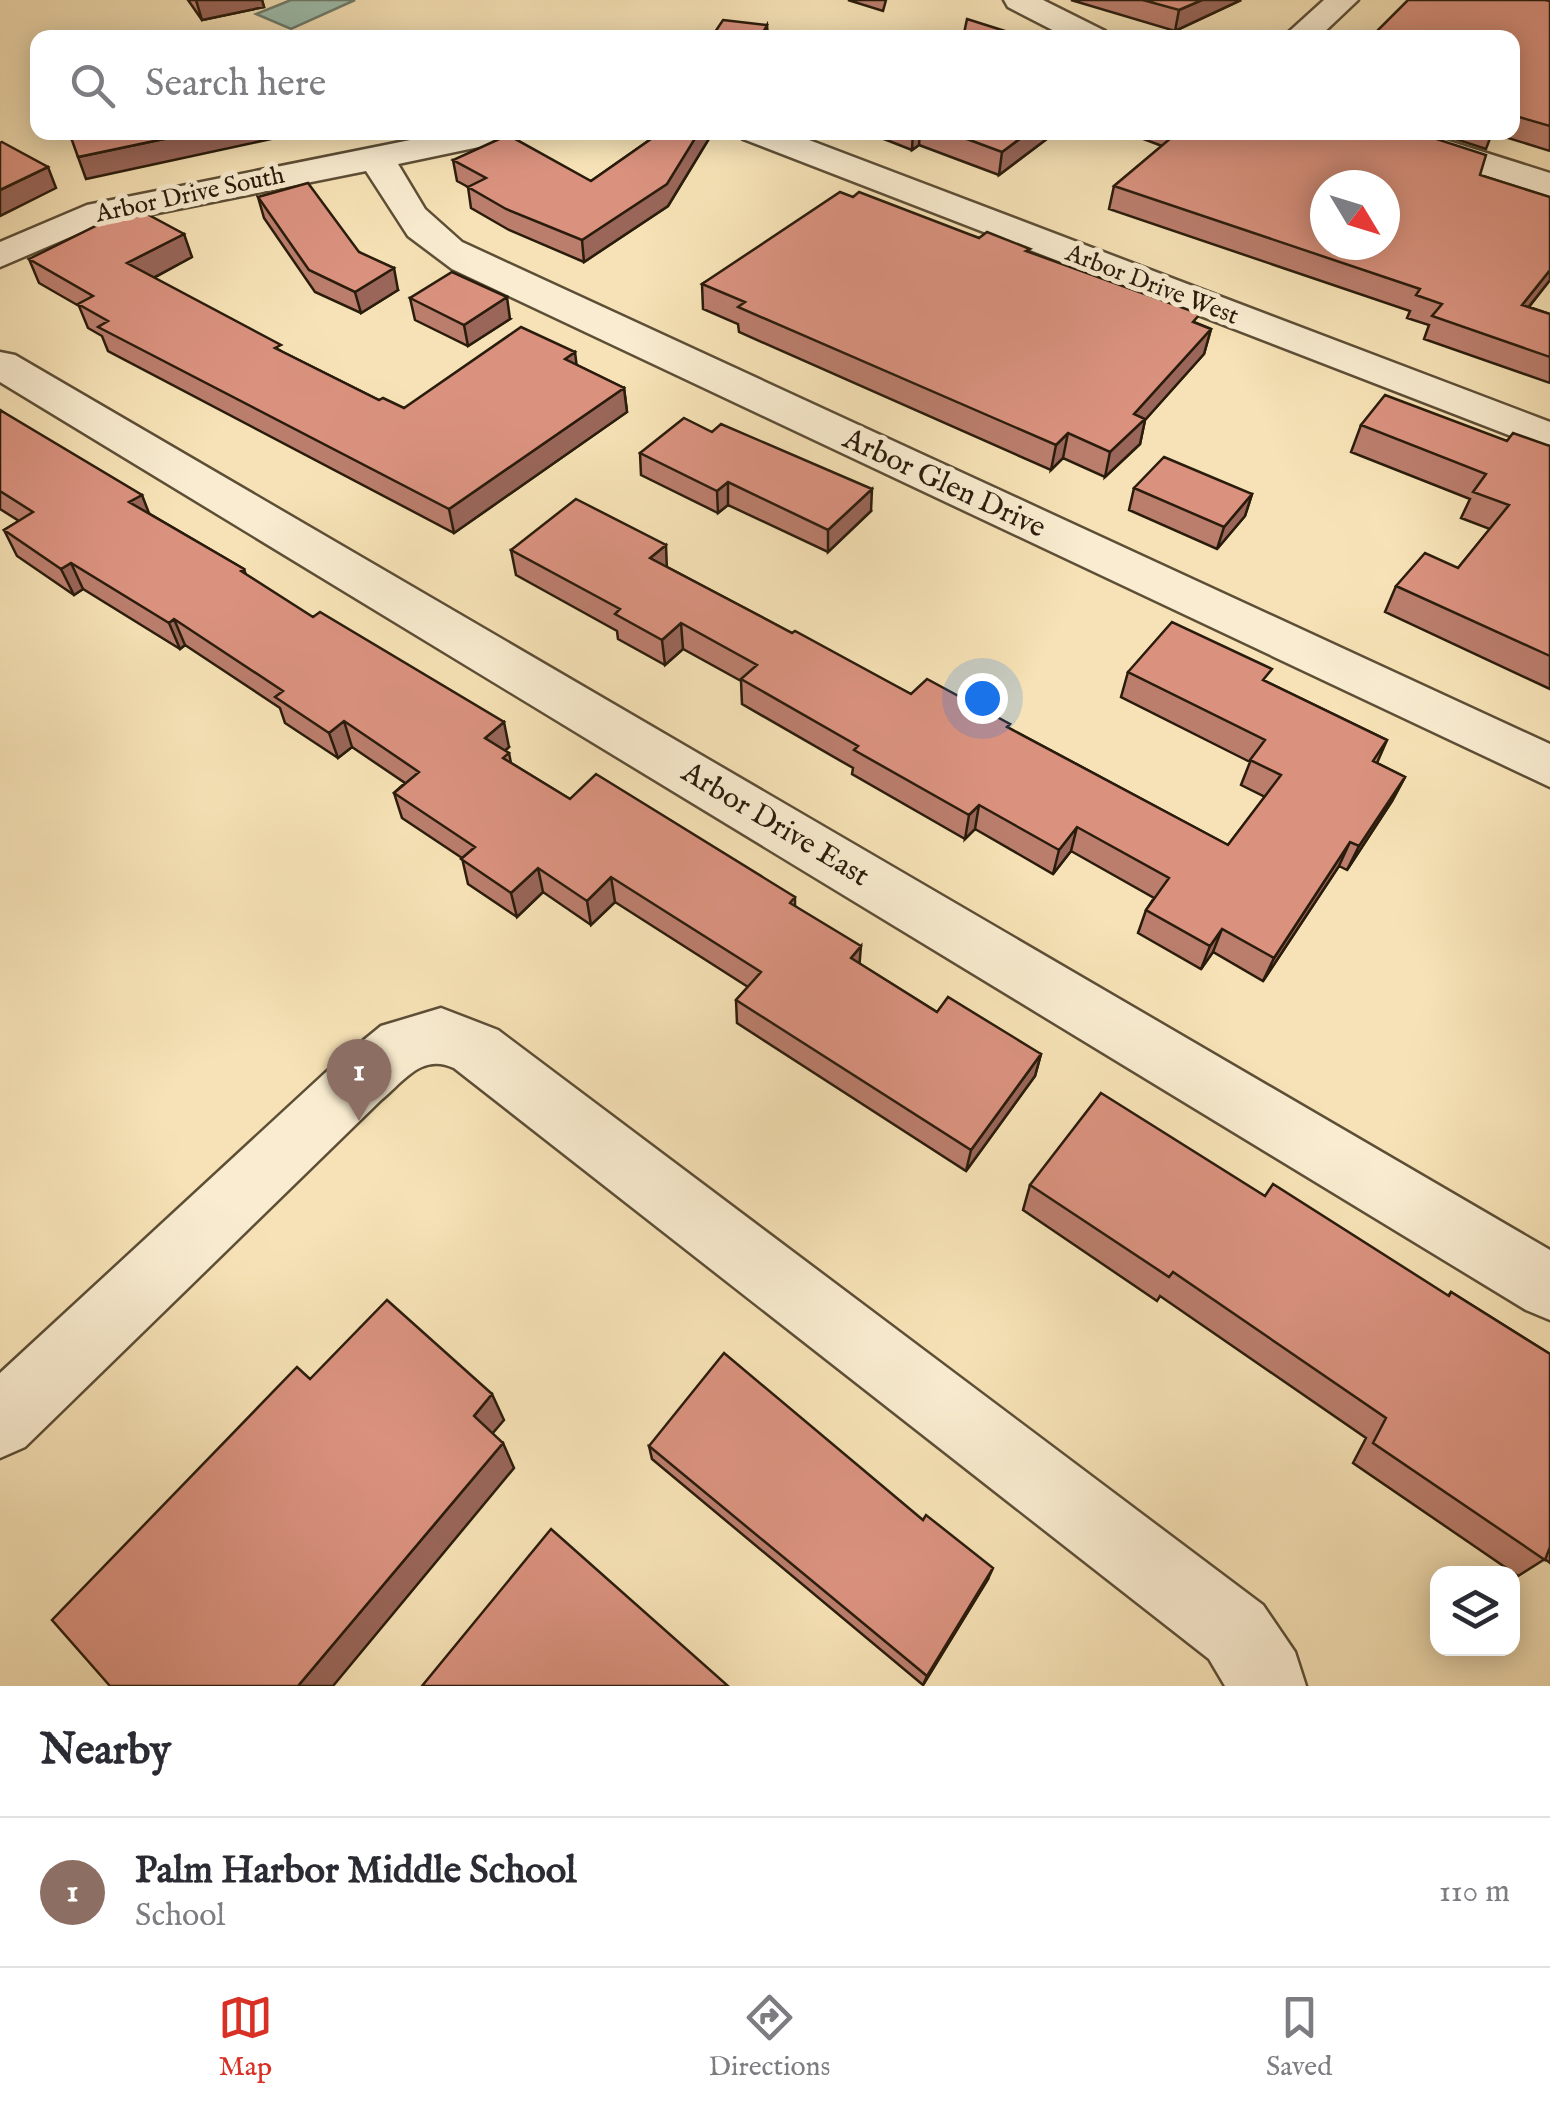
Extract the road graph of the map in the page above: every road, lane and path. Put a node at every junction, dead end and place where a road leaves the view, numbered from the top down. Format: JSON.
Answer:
{"nodes":[{"id":1,"x":1019,"y":0,"type":"edge"},
{"id":2,"x":1343,"y":0,"type":"edge"},
{"id":3,"x":1078,"y":30,"type":"edge"},
{"id":4,"x":1307,"y":30,"type":"edge"},
{"id":5,"x":464,"y":140,"type":"edge"},
{"id":6,"x":776,"y":140,"type":"edge"},
{"id":7,"x":1408,"y":140,"type":"edge"},
{"id":8,"x":376,"y":157,"type":"junction"},
{"id":9,"x":1550,"y":185,"type":"edge"},
{"id":10,"x":0,"y":256,"type":"edge"},
{"id":11,"x":0,"y":364,"type":"edge"},
{"id":12,"x":1550,"y":437,"type":"edge"},
{"id":13,"x":1550,"y":767,"type":"edge"},
{"id":14,"x":1550,"y":1287,"type":"edge"},
{"id":15,"x":7,"y":1402,"type":"edge"},
{"id":16,"x":1266,"y":1686,"type":"edge"}],
"edges":[{"from":1,"to":3,"type":"street"},
{"from":2,"to":4,"type":"street"},
{"from":5,"to":8,"type":"street","name":"Arbor Drive South"},
{"from":6,"to":12,"type":"street","name":"Arbor Drive West"},
{"from":7,"to":9,"type":"street"},
{"from":8,"to":10,"type":"street","name":"Arbor Drive South"},
{"from":8,"to":13,"type":"street","name":"Arbor Glen Drive"},
{"from":11,"to":14,"type":"street","name":"Arbor Drive East"},
{"from":15,"to":16,"type":"street"}]}
